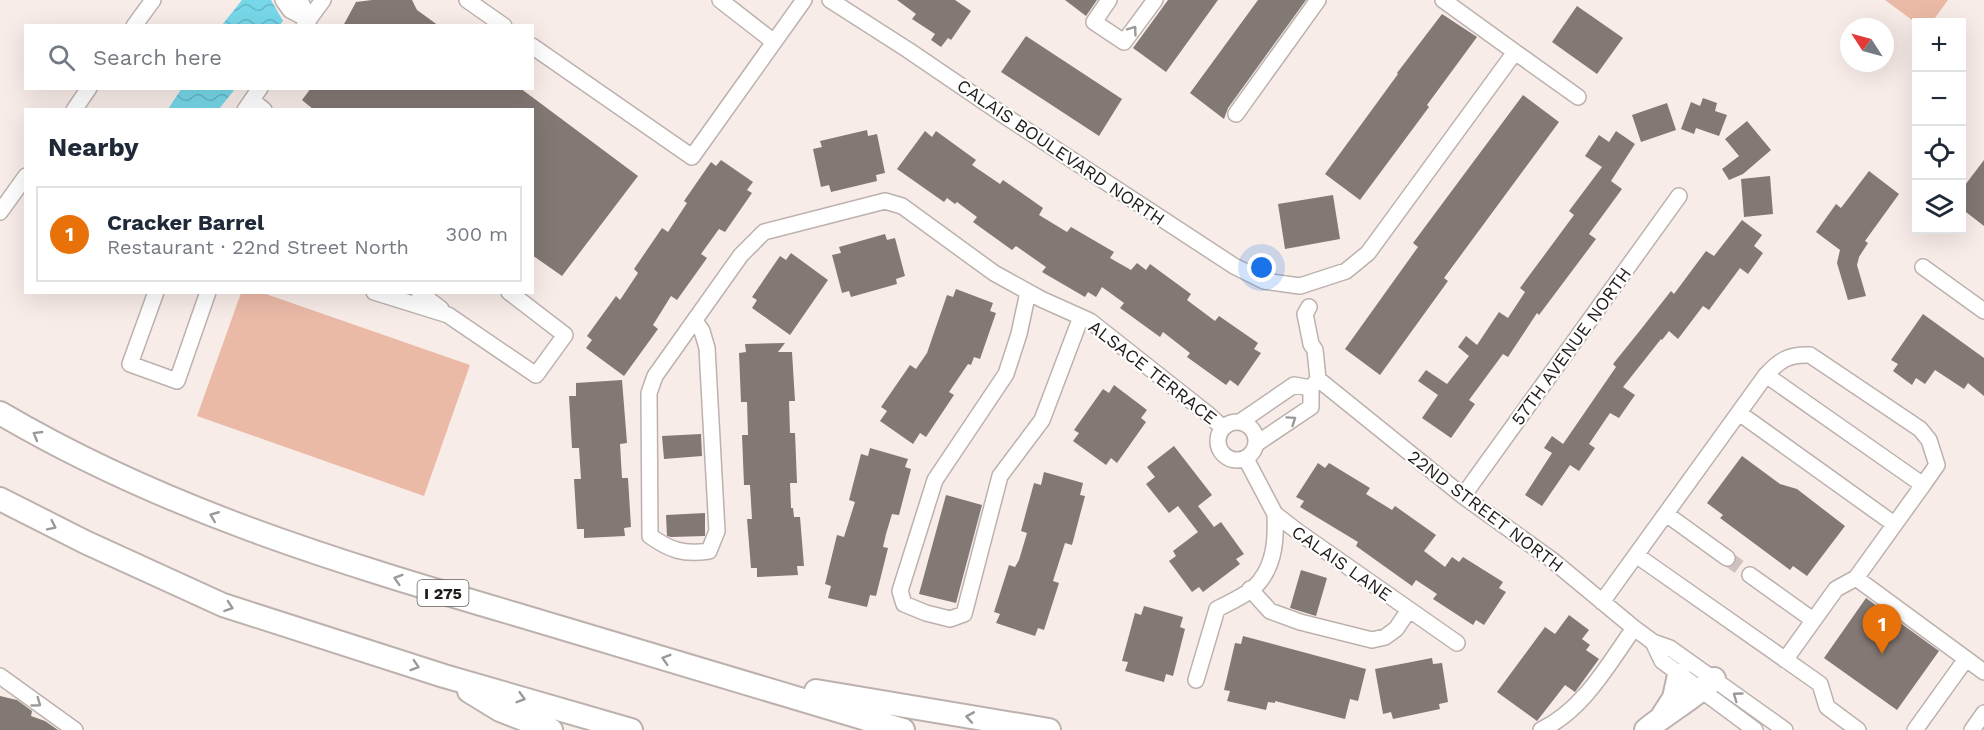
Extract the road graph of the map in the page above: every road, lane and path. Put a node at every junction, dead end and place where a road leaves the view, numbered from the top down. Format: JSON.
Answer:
{"nodes":[{"id":1,"x":153,"y":0,"type":"edge"},
{"id":2,"x":283,"y":0,"type":"edge"},
{"id":3,"x":300,"y":0,"type":"edge"},
{"id":4,"x":323,"y":0,"type":"edge"},
{"id":5,"x":467,"y":0,"type":"edge"},
{"id":6,"x":720,"y":0,"type":"edge"},
{"id":7,"x":804,"y":0,"type":"edge"},
{"id":8,"x":830,"y":0,"type":"edge"},
{"id":9,"x":1110,"y":0,"type":"edge"},
{"id":10,"x":1155,"y":0,"type":"edge"},
{"id":11,"x":1318,"y":0,"type":"edge"},
{"id":12,"x":1443,"y":0,"type":"edge"},
{"id":13,"x":306,"y":23,"type":"edge"},
{"id":14,"x":135,"y":24,"type":"edge"},
{"id":15,"x":501,"y":24,"type":"edge"},
{"id":16,"x":774,"y":42,"type":"junction"},
{"id":17,"x":534,"y":47,"type":"edge"},
{"id":18,"x":1515,"y":52,"type":"junction"},
{"id":19,"x":88,"y":90,"type":"edge"},
{"id":20,"x":1578,"y":97,"type":"dead end"},
{"id":21,"x":75,"y":108,"type":"edge"},
{"id":22,"x":1236,"y":114,"type":"dead end"},
{"id":23,"x":24,"y":179,"type":"edge"},
{"id":24,"x":1678,"y":196,"type":"dead end"},
{"id":25,"x":0,"y":212,"type":"edge"},
{"id":26,"x":1923,"y":267,"type":"dead end"},
{"id":27,"x":1300,"y":286,"type":"junction"},
{"id":28,"x":1028,"y":292,"type":"junction"},
{"id":29,"x":155,"y":294,"type":"edge"},
{"id":30,"x":207,"y":294,"type":"edge"},
{"id":31,"x":380,"y":294,"type":"edge"},
{"id":32,"x":422,"y":294,"type":"edge"},
{"id":33,"x":512,"y":294,"type":"edge"},
{"id":34,"x":1984,"y":311,"type":"edge"},
{"id":35,"x":448,"y":315,"type":"junction"},
{"id":36,"x":1081,"y":317,"type":"junction"},
{"id":37,"x":695,"y":321,"type":"junction"},
{"id":38,"x":1766,"y":375,"type":"junction"},
{"id":39,"x":1314,"y":384,"type":"junction"},
{"id":40,"x":0,"y":413,"type":"edge"},
{"id":41,"x":1739,"y":413,"type":"junction"},
{"id":42,"x":1240,"y":422,"type":"junction"},
{"id":43,"x":1223,"y":428,"type":"junction"},
{"id":44,"x":1256,"y":444,"type":"junction"},
{"id":45,"x":1246,"y":459,"type":"junction"},
{"id":46,"x":1923,"y":485,"type":"junction"},
{"id":47,"x":1463,"y":496,"type":"junction"},
{"id":48,"x":0,"y":499,"type":"edge"},
{"id":49,"x":1275,"y":514,"type":"junction"},
{"id":50,"x":1666,"y":514,"type":"junction"},
{"id":51,"x":1894,"y":524,"type":"junction"},
{"id":52,"x":1636,"y":555,"type":"junction"},
{"id":53,"x":1727,"y":558,"type":"tunnel mouth"},
{"id":54,"x":1750,"y":575,"type":"tunnel mouth"},
{"id":55,"x":1856,"y":578,"type":"junction"},
{"id":56,"x":1250,"y":589,"type":"junction"},
{"id":57,"x":1602,"y":602,"type":"junction"},
{"id":58,"x":1409,"y":610,"type":"junction"},
{"id":59,"x":1813,"y":620,"type":"junction"},
{"id":60,"x":1634,"y":628,"type":"junction"},
{"id":61,"x":1653,"y":642,"type":"junction"},
{"id":62,"x":1457,"y":643,"type":"dead end"},
{"id":63,"x":1966,"y":659,"type":"junction"},
{"id":64,"x":1785,"y":660,"type":"junction"},
{"id":65,"x":692,"y":666,"type":"junction"},
{"id":66,"x":1984,"y":672,"type":"edge"},
{"id":67,"x":1679,"y":675,"type":"junction"},
{"id":68,"x":0,"y":676,"type":"edge"},
{"id":69,"x":444,"y":676,"type":"junction"},
{"id":70,"x":1196,"y":680,"type":"dead end"},
{"id":71,"x":1707,"y":685,"type":"junction"},
{"id":72,"x":1984,"y":713,"type":"edge"},
{"id":73,"x":1654,"y":724,"type":"edge"},
{"id":74,"x":75,"y":730,"type":"edge"},
{"id":75,"x":551,"y":730,"type":"edge"},
{"id":76,"x":631,"y":730,"type":"edge"},
{"id":77,"x":903,"y":730,"type":"edge"},
{"id":78,"x":1048,"y":730,"type":"edge"},
{"id":79,"x":1541,"y":730,"type":"edge"},
{"id":80,"x":1755,"y":730,"type":"edge"},
{"id":81,"x":1785,"y":730,"type":"edge"},
{"id":82,"x":1858,"y":730,"type":"edge"},
{"id":83,"x":1915,"y":730,"type":"edge"},
{"id":84,"x":1972,"y":730,"type":"edge"}],
"edges":[{"from":1,"to":14,"type":"street"},
{"from":2,"to":13,"type":"street"},
{"from":3,"to":13,"type":"street"},
{"from":4,"to":13,"type":"street"},
{"from":5,"to":15,"type":"street"},
{"from":6,"to":16,"type":"street"},
{"from":7,"to":16,"type":"street"},
{"from":8,"to":27,"type":"street","name":"CALAIS BOULEVARD NORTH"},
{"from":9,"to":10,"type":"street","one_way":true},
{"from":11,"to":22,"type":"street"},
{"from":12,"to":18,"type":"street"},
{"from":16,"to":17,"type":"street"},
{"from":18,"to":20,"type":"street"},
{"from":18,"to":27,"type":"street","name":"CALAIS BOULEVARD NORTH"},
{"from":19,"to":21,"type":"street"},
{"from":23,"to":25,"type":"street"},
{"from":24,"to":47,"type":"street","name":"57TH AVENUE NORTH"},
{"from":26,"to":34,"type":"street"},
{"from":27,"to":39,"type":"street"},
{"from":28,"to":36,"type":"street","name":"ALSACE TERRACE"},
{"from":28,"to":36,"type":"street"},
{"from":28,"to":37,"type":"street","name":"ALSACE TERRACE"},
{"from":29,"to":30,"type":"street"},
{"from":31,"to":35,"type":"street"},
{"from":32,"to":35,"type":"street"},
{"from":33,"to":35,"type":"street"},
{"from":36,"to":43,"type":"street","name":"ALSACE TERRACE"},
{"from":37,"to":37,"type":"street","name":"ALSACE TERRACE"},
{"from":38,"to":41,"type":"street"},
{"from":38,"to":46,"type":"street"},
{"from":38,"to":46,"type":"street"},
{"from":39,"to":42,"type":"street"},
{"from":44,"to":39,"type":"street","one_way":true},
{"from":39,"to":47,"type":"street","name":"22ND STREET NORTH"},
{"from":65,"to":40,"type":"highway","number":"I 275","one_way":true},
{"from":41,"to":50,"type":"street"},
{"from":41,"to":51,"type":"street"},
{"from":42,"to":43,"type":"street"},
{"from":42,"to":44,"type":"street"},
{"from":43,"to":45,"type":"street"},
{"from":44,"to":45,"type":"street"},
{"from":45,"to":49,"type":"street","name":"CALAIS LANE"},
{"from":46,"to":51,"type":"street"},
{"from":47,"to":57,"type":"street","name":"22ND STREET NORTH"},
{"from":48,"to":69,"type":"highway","one_way":true},
{"from":49,"to":56,"type":"street","name":"CALAIS LANE"},
{"from":49,"to":58,"type":"street","name":"CALAIS LANE"},
{"from":50,"to":52,"type":"street"},
{"from":50,"to":53,"type":"street"},
{"from":51,"to":55,"type":"street"},
{"from":52,"to":57,"type":"street"},
{"from":52,"to":64,"type":"street"},
{"from":54,"to":59,"type":"street"},
{"from":55,"to":59,"type":"street"},
{"from":55,"to":63,"type":"street"},
{"from":56,"to":58,"type":"street","name":"CALAIS LANE"},
{"from":56,"to":70,"type":"street","name":"CALAIS LANE"},
{"from":57,"to":60,"type":"street","name":"22ND STREET NORTH"},
{"from":58,"to":62,"type":"street","name":"CALAIS LANE"},
{"from":59,"to":64,"type":"street"},
{"from":60,"to":61,"type":"street","name":"22ND STREET NORTH"},
{"from":60,"to":79,"type":"street"},
{"from":61,"to":67,"type":"street","name":"22ND STREET NORTH"},
{"from":61,"to":71,"type":"street","name":"22ND STREET NORTH"},
{"from":63,"to":66,"type":"street"},
{"from":63,"to":83,"type":"street"},
{"from":64,"to":82,"type":"street"},
{"from":65,"to":77,"type":"highway","number":"I 275"},
{"from":78,"to":65,"type":"highway","one_way":true},
{"from":67,"to":71,"type":"street","name":"22ND STREET NORTH"},
{"from":67,"to":73,"type":"highway"},
{"from":68,"to":74,"type":"street","one_way":true},
{"from":69,"to":75,"type":"highway"},
{"from":69,"to":76,"type":"highway","one_way":true},
{"from":71,"to":73,"type":"highway"},
{"from":71,"to":80,"type":"street","name":"22ND STREET NORTH"},
{"from":81,"to":71,"type":"street","name":"22ND STREET NORTH","one_way":true},
{"from":72,"to":84,"type":"street"}]}
